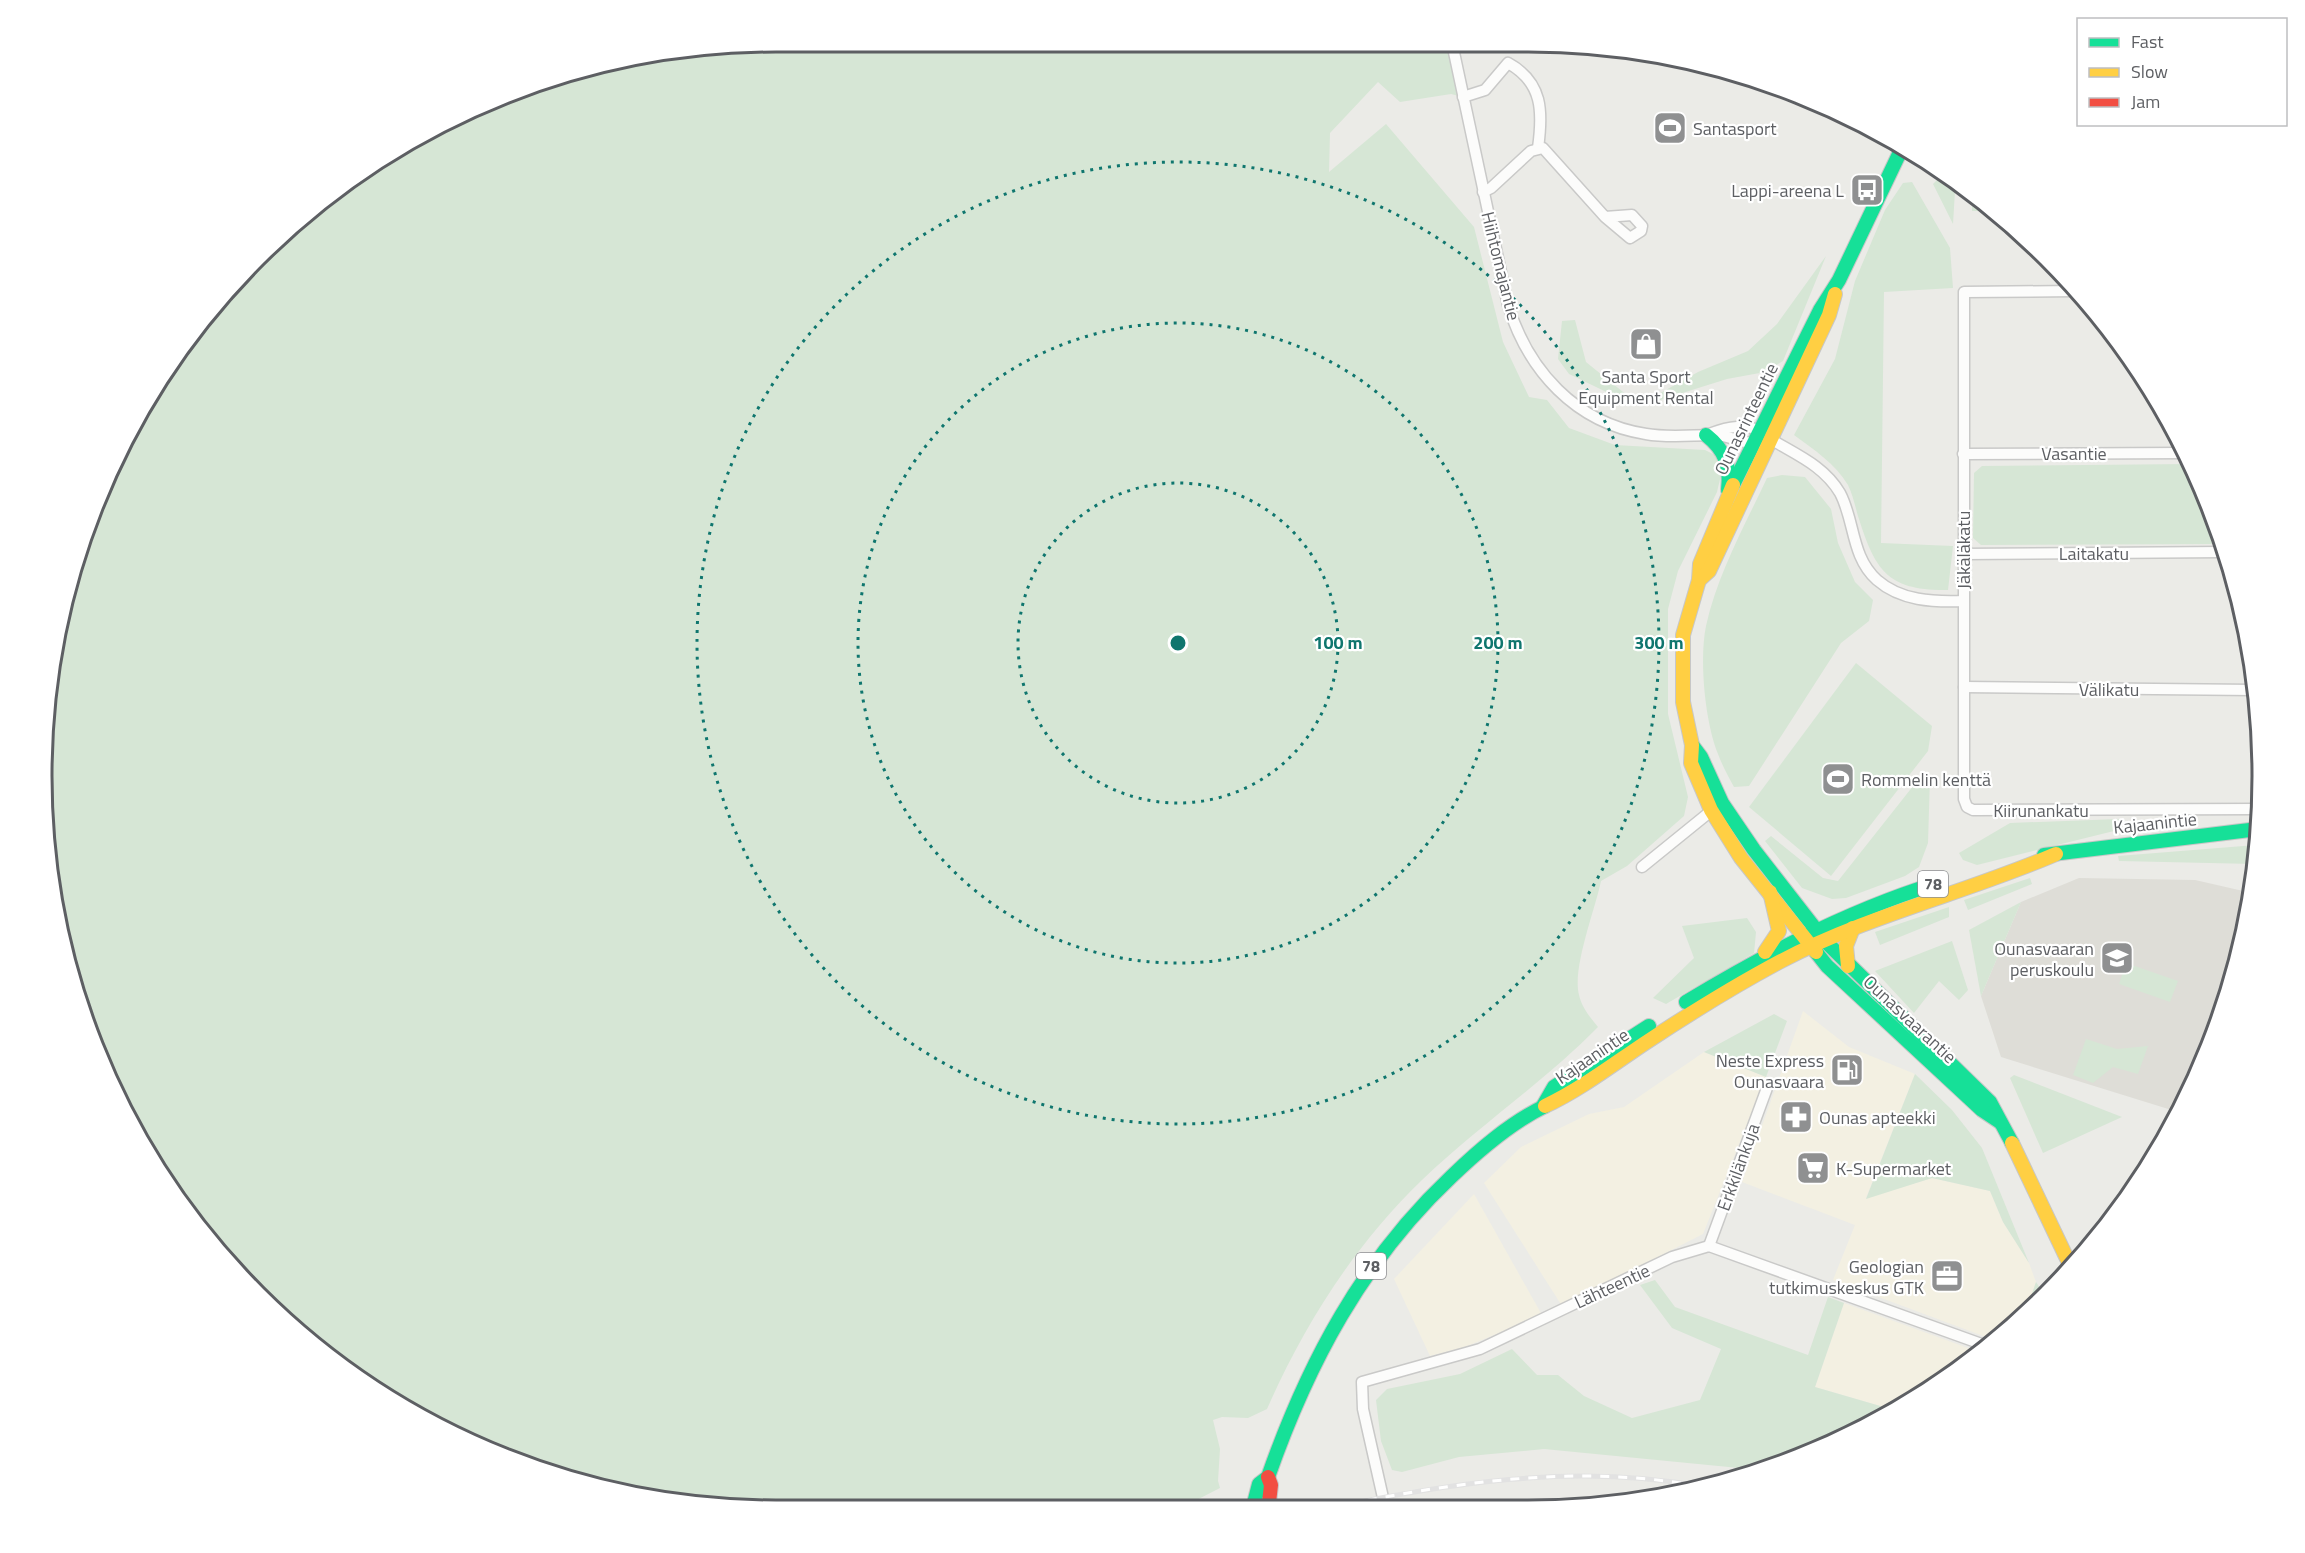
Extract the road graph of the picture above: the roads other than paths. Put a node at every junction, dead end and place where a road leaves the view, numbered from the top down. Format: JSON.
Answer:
{"nodes":[{"id":1,"x":1454,"y":52,"type":"edge"},
{"id":2,"x":1463,"y":97,"type":"junction"},
{"id":3,"x":1539,"y":148,"type":"junction"},
{"id":4,"x":1899,"y":154,"type":"edge"},
{"id":5,"x":1483,"y":192,"type":"junction"},
{"id":6,"x":1605,"y":217,"type":"dead end"},
{"id":7,"x":2065,"y":291,"type":"edge"},
{"id":8,"x":1706,"y":435,"type":"junction"},
{"id":9,"x":1765,"y":435,"type":"junction"},
{"id":10,"x":1752,"y":444,"type":"junction"},
{"id":11,"x":2176,"y":453,"type":"edge"},
{"id":12,"x":1963,"y":454,"type":"junction"},
{"id":13,"x":1727,"y":499,"type":"junction"},
{"id":14,"x":2217,"y":552,"type":"edge"},
{"id":15,"x":1963,"y":554,"type":"junction"},
{"id":16,"x":1699,"y":580,"type":"junction"},
{"id":17,"x":1963,"y":602,"type":"junction"},
{"id":18,"x":1964,"y":687,"type":"junction"},
{"id":19,"x":2247,"y":690,"type":"edge"},
{"id":20,"x":1717,"y":807,"type":"junction"},
{"id":21,"x":1967,"y":807,"type":"joint"},
{"id":22,"x":2251,"y":808,"type":"edge"},
{"id":23,"x":2250,"y":830,"type":"edge"},
{"id":24,"x":2056,"y":854,"type":"junction"},
{"id":25,"x":1642,"y":867,"type":"dead end"},
{"id":26,"x":1770,"y":892,"type":"junction"},
{"id":27,"x":1853,"y":927,"type":"junction"},
{"id":28,"x":1819,"y":935,"type":"junction"},
{"id":29,"x":1806,"y":941,"type":"junction"},
{"id":30,"x":1763,"y":954,"type":"junction"},
{"id":31,"x":1848,"y":966,"type":"junction"},
{"id":32,"x":1767,"y":1088,"type":"dead end"},
{"id":33,"x":1543,"y":1106,"type":"junction"},
{"id":34,"x":2000,"y":1122,"type":"junction"},
{"id":35,"x":1709,"y":1246,"type":"junction"},
{"id":36,"x":2068,"y":1260,"type":"edge"},
{"id":37,"x":1979,"y":1343,"type":"edge"},
{"id":38,"x":1268,"y":1477,"type":"junction"},
{"id":39,"x":1255,"y":1500,"type":"edge"},
{"id":40,"x":1270,"y":1500,"type":"edge"},
{"id":41,"x":1384,"y":1500,"type":"edge"}],
"edges":[{"from":1,"to":2,"type":"street","name":"Hiihtomajantie"},
{"from":2,"to":3,"type":"street"},
{"from":2,"to":5,"type":"street","name":"Hiihtomajantie"},
{"from":3,"to":5,"type":"street"},
{"from":3,"to":6,"type":"street"},
{"from":4,"to":9,"type":"main road","name":"Ounasrinteentie"},
{"from":5,"to":8,"type":"street","name":"Hiihtomajantie"},
{"from":7,"to":12,"type":"street","name":"Jäkäläkatu"},
{"from":8,"to":9,"type":"street","name":"Hiihtomajantie"},
{"from":8,"to":10,"type":"street","name":"Hiihtomajantie"},
{"from":8,"to":13,"type":"main road"},
{"from":9,"to":10,"type":"main road","name":"Ounasrinteentie"},
{"from":9,"to":16,"type":"main road","name":"Ounasrinteentie"},
{"from":9,"to":17,"type":"street"},
{"from":10,"to":13,"type":"main road","name":"Ounasrinteentie"},
{"from":11,"to":12,"type":"street","name":"Vasantie"},
{"from":12,"to":15,"type":"street","name":"Jäkäläkatu"},
{"from":13,"to":16,"type":"main road","name":"Ounasrinteentie"},
{"from":14,"to":15,"type":"street","name":"Laitakatu"},
{"from":15,"to":17,"type":"street","name":"Jäkäläkatu"},
{"from":16,"to":20,"type":"main road","name":"Ounasrinteentie"},
{"from":17,"to":18,"type":"street","name":"Jäkäläkatu"},
{"from":18,"to":19,"type":"street","name":"Välikatu"},
{"from":18,"to":21,"type":"street","name":"Jäkäläkatu"},
{"from":20,"to":25,"type":"street"},
{"from":20,"to":26,"type":"main road","name":"Ounasrinteentie"},
{"from":20,"to":28,"type":"main road","name":"Ounasrinteentie"},
{"from":21,"to":22,"type":"street","name":"Kiirunankatu"},
{"from":23,"to":24,"type":"main road","name":"Kajaanintie","number":"78"},
{"from":24,"to":27,"type":"main road","name":"Kajaanintie","number":"78"},
{"from":24,"to":28,"type":"main road","name":"Kajaanintie","number":"78"},
{"from":26,"to":29,"type":"main road","name":"Ounasrinteentie"},
{"from":26,"to":30,"type":"main road"},
{"from":27,"to":28,"type":"main road","name":"Kajaanintie","number":"78"},
{"from":27,"to":31,"type":"main road"},
{"from":28,"to":29,"type":"main road","name":"Kajaanintie","number":"78"},
{"from":28,"to":31,"type":"main road","name":"Ounasvaarantie"},
{"from":29,"to":30,"type":"main road","name":"Kajaanintie","number":"78"},
{"from":29,"to":33,"type":"main road","name":"Kajaanintie","number":"78"},
{"from":29,"to":34,"type":"main road","name":"Ounasvaarantie"},
{"from":30,"to":33,"type":"main road","name":"Kajaanintie","number":"78"},
{"from":31,"to":34,"type":"main road","name":"Ounasvaarantie"},
{"from":32,"to":35,"type":"street","name":"Erkkilänkuja"},
{"from":33,"to":38,"type":"main road","number":"78"},
{"from":34,"to":36,"type":"main road","name":"Ounasvaarantie"},
{"from":35,"to":37,"type":"street"},
{"from":35,"to":41,"type":"street","name":"Lähteentie"},
{"from":38,"to":39,"type":"main road","number":"78"},
{"from":38,"to":40,"type":"main road","number":"78"}]}
